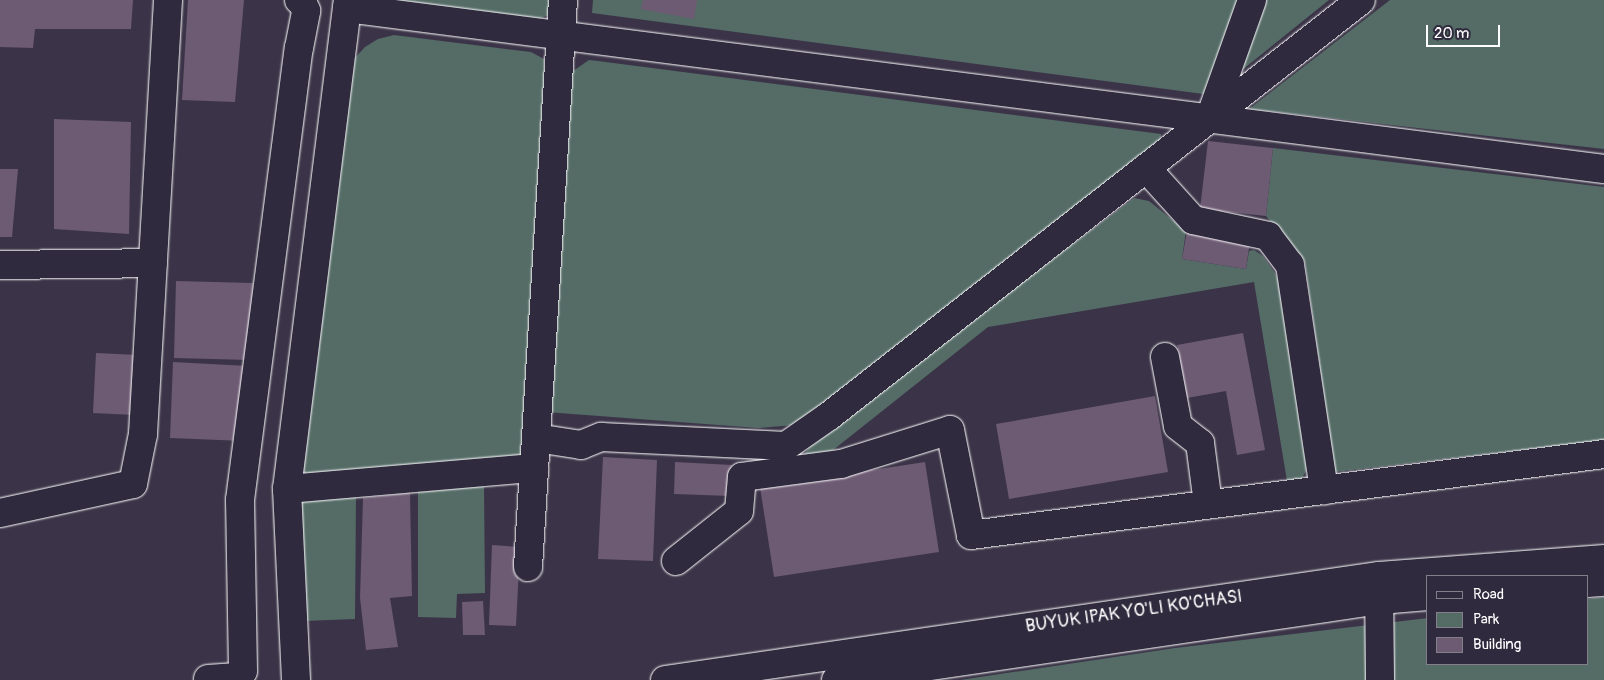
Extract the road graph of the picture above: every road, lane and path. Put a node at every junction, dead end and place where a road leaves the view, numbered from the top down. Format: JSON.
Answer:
{"nodes":[{"id":1,"x":168,"y":0,"type":"edge"},
{"id":2,"x":299,"y":0,"type":"edge"},
{"id":3,"x":563,"y":0,"type":"edge"},
{"id":4,"x":1252,"y":0,"type":"edge"},
{"id":5,"x":1361,"y":0,"type":"edge"},
{"id":6,"x":347,"y":4,"type":"edge"},
{"id":7,"x":560,"y":35,"type":"junction"},
{"id":8,"x":1210,"y":118,"type":"junction"},
{"id":9,"x":1146,"y":168,"type":"junction"},
{"id":10,"x":1604,"y":169,"type":"edge"},
{"id":11,"x":153,"y":262,"type":"junction"},
{"id":12,"x":0,"y":265,"type":"edge"},
{"id":13,"x":1165,"y":357,"type":"dead end"},
{"id":14,"x":536,"y":438,"type":"junction"},
{"id":15,"x":1604,"y":454,"type":"edge"},
{"id":16,"x":534,"y":468,"type":"junction"},
{"id":17,"x":287,"y":488,"type":"junction"},
{"id":18,"x":1324,"y":490,"type":"junction"},
{"id":19,"x":1208,"y":504,"type":"junction"},
{"id":20,"x":0,"y":513,"type":"edge"},
{"id":21,"x":1604,"y":558,"type":"edge"},
{"id":22,"x":676,"y":561,"type":"dead end"},
{"id":23,"x":528,"y":567,"type":"dead end"},
{"id":24,"x":1477,"y":575,"type":"edge"},
{"id":25,"x":1426,"y":582,"type":"edge"},
{"id":26,"x":1604,"y":582,"type":"edge"},
{"id":27,"x":1589,"y":583,"type":"edge"},
{"id":28,"x":1380,"y":588,"type":"junction"},
{"id":29,"x":1426,"y":596,"type":"edge"},
{"id":30,"x":773,"y":672,"type":"edge"},
{"id":31,"x":208,"y":679,"type":"edge"},
{"id":32,"x":296,"y":680,"type":"edge"},
{"id":33,"x":665,"y":680,"type":"edge"},
{"id":34,"x":836,"y":680,"type":"edge"},
{"id":35,"x":1380,"y":680,"type":"edge"}],
"edges":[{"from":1,"to":11,"type":"street"},
{"from":2,"to":31,"type":"street"},
{"from":3,"to":7,"type":"street"},
{"from":4,"to":8,"type":"street"},
{"from":5,"to":8,"type":"street"},
{"from":6,"to":7,"type":"street"},
{"from":6,"to":17,"type":"street"},
{"from":7,"to":8,"type":"street"},
{"from":7,"to":14,"type":"street"},
{"from":8,"to":9,"type":"street"},
{"from":8,"to":10,"type":"street"},
{"from":9,"to":14,"type":"street"},
{"from":9,"to":18,"type":"street"},
{"from":11,"to":12,"type":"street"},
{"from":11,"to":20,"type":"street"},
{"from":13,"to":19,"type":"street"},
{"from":14,"to":16,"type":"street"},
{"from":15,"to":18,"type":"street"},
{"from":16,"to":17,"type":"street"},
{"from":16,"to":23,"type":"street"},
{"from":17,"to":32,"type":"street"},
{"from":18,"to":19,"type":"street"},
{"from":19,"to":22,"type":"street"},
{"from":21,"to":24,"type":"street","name":"BUYUK IPAK YO'LI KO'CHASI"},
{"from":25,"to":28,"type":"street","name":"BUYUK IPAK YO'LI KO'CHASI"},
{"from":26,"to":27,"type":"street"},
{"from":28,"to":29,"type":"street","name":"BUYUK IPAK YO'LI KO'CHASI"},
{"from":28,"to":30,"type":"street","name":"BUYUK IPAK YO'LI KO'CHASI"},
{"from":28,"to":34,"type":"street","name":"BUYUK IPAK YO'LI KO'CHASI"},
{"from":28,"to":35,"type":"street"},
{"from":30,"to":33,"type":"street","name":"BUYUK IPAK YO'LI KO'CHASI"}]}
